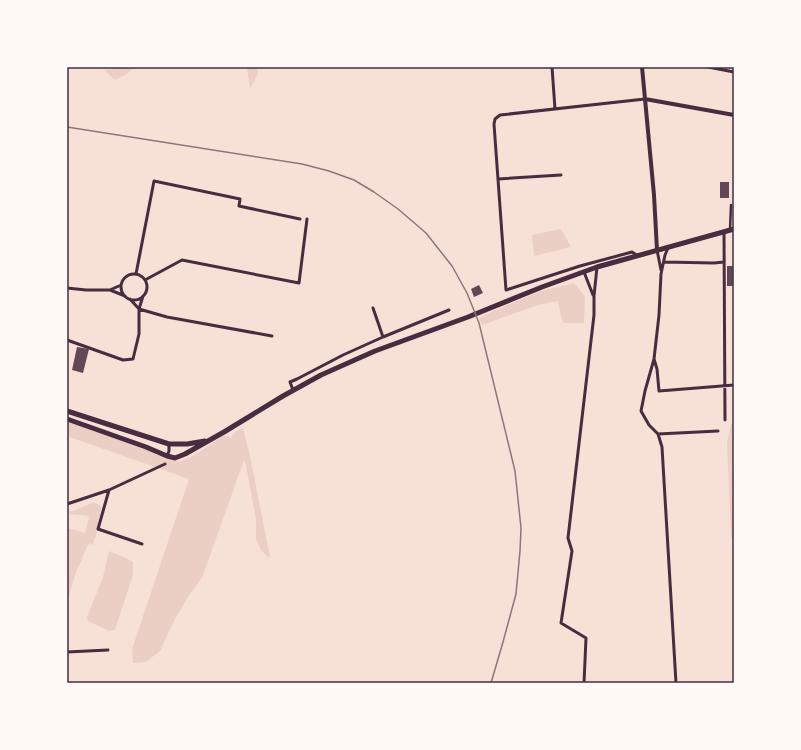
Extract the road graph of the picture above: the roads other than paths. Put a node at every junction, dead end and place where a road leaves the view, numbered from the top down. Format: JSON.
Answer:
{"nodes":[{"id":1,"x":552,"y":67,"type":"edge"},
{"id":2,"x":642,"y":67,"type":"edge"},
{"id":3,"x":708,"y":67,"type":"edge"},
{"id":4,"x":734,"y":72,"type":"edge"},
{"id":5,"x":645,"y":99,"type":"junction"},
{"id":6,"x":555,"y":109,"type":"junction"},
{"id":7,"x":734,"y":114,"type":"edge"},
{"id":8,"x":561,"y":175,"type":"dead end"},
{"id":9,"x":498,"y":179,"type":"junction"},
{"id":10,"x":731,"y":205,"type":"dead end"},
{"id":11,"x":300,"y":218,"type":"dead end"},
{"id":12,"x":307,"y":219,"type":"dead end"},
{"id":13,"x":732,"y":229,"type":"edge"},
{"id":14,"x":724,"y":232,"type":"junction"},
{"id":15,"x":668,"y":247,"type":"junction"},
{"id":16,"x":657,"y":250,"type":"junction"},
{"id":17,"x":638,"y":256,"type":"junction"},
{"id":18,"x":664,"y":262,"type":"junction"},
{"id":19,"x":724,"y":262,"type":"junction"},
{"id":20,"x":597,"y":267,"type":"junction"},
{"id":21,"x":584,"y":272,"type":"junction"},
{"id":22,"x":136,"y":274,"type":"junction"},
{"id":23,"x":661,"y":274,"type":"junction"},
{"id":24,"x":145,"y":280,"type":"junction"},
{"id":25,"x":121,"y":285,"type":"junction"},
{"id":26,"x":67,"y":288,"type":"edge"},
{"id":27,"x":110,"y":290,"type":"junction"},
{"id":28,"x":125,"y":296,"type":"junction"},
{"id":29,"x":143,"y":296,"type":"junction"},
{"id":30,"x":594,"y":296,"type":"junction"},
{"id":31,"x":130,"y":299,"type":"junction"},
{"id":32,"x":373,"y":308,"type":"dead end"},
{"id":33,"x":139,"y":309,"type":"junction"},
{"id":34,"x":449,"y":310,"type":"dead end"},
{"id":35,"x":272,"y":336,"type":"dead end"},
{"id":36,"x":382,"y":337,"type":"junction"},
{"id":37,"x":67,"y":340,"type":"edge"},
{"id":38,"x":654,"y":360,"type":"junction"},
{"id":39,"x":734,"y":385,"type":"edge"},
{"id":40,"x":725,"y":386,"type":"junction"},
{"id":41,"x":293,"y":390,"type":"junction"},
{"id":42,"x":67,"y":411,"type":"edge"},
{"id":43,"x":67,"y":418,"type":"edge"},
{"id":44,"x":725,"y":420,"type":"dead end"},
{"id":45,"x":718,"y":430,"type":"dead end"},
{"id":46,"x":658,"y":434,"type":"junction"},
{"id":47,"x":210,"y":440,"type":"junction"},
{"id":48,"x":169,"y":444,"type":"junction"},
{"id":49,"x":166,"y":456,"type":"junction"},
{"id":50,"x":165,"y":464,"type":"dead end"},
{"id":51,"x":109,"y":490,"type":"junction"},
{"id":52,"x":67,"y":504,"type":"edge"},
{"id":53,"x":142,"y":544,"type":"dead end"},
{"id":54,"x":108,"y":650,"type":"dead end"},
{"id":55,"x":67,"y":652,"type":"edge"},
{"id":56,"x":584,"y":683,"type":"edge"},
{"id":57,"x":676,"y":683,"type":"edge"}],
"edges":[{"from":1,"to":6,"type":"street"},
{"from":2,"to":5,"type":"street"},
{"from":3,"to":4,"type":"street"},
{"from":5,"to":6,"type":"street"},
{"from":5,"to":7,"type":"street"},
{"from":5,"to":16,"type":"street"},
{"from":6,"to":9,"type":"street"},
{"from":8,"to":9,"type":"street"},
{"from":9,"to":17,"type":"street"},
{"from":10,"to":13,"type":"street"},
{"from":11,"to":22,"type":"street"},
{"from":12,"to":24,"type":"street"},
{"from":13,"to":14,"type":"main road"},
{"from":14,"to":15,"type":"main road"},
{"from":14,"to":19,"type":"street"},
{"from":15,"to":16,"type":"main road"},
{"from":15,"to":18,"type":"street"},
{"from":16,"to":17,"type":"main road"},
{"from":16,"to":23,"type":"street"},
{"from":17,"to":20,"type":"main road"},
{"from":18,"to":19,"type":"street"},
{"from":18,"to":23,"type":"street"},
{"from":19,"to":40,"type":"street"},
{"from":20,"to":21,"type":"main road"},
{"from":20,"to":30,"type":"street"},
{"from":21,"to":30,"type":"street"},
{"from":21,"to":41,"type":"main road"},
{"from":22,"to":24,"type":"street"},
{"from":22,"to":25,"type":"street"},
{"from":23,"to":38,"type":"street"},
{"from":24,"to":29,"type":"street"},
{"from":25,"to":27,"type":"street"},
{"from":25,"to":28,"type":"street"},
{"from":26,"to":27,"type":"street"},
{"from":27,"to":28,"type":"street"},
{"from":28,"to":31,"type":"street"},
{"from":29,"to":31,"type":"street"},
{"from":29,"to":33,"type":"street"},
{"from":30,"to":56,"type":"street"},
{"from":31,"to":33,"type":"street"},
{"from":32,"to":36,"type":"street"},
{"from":33,"to":35,"type":"street"},
{"from":33,"to":37,"type":"street"},
{"from":34,"to":36,"type":"street"},
{"from":36,"to":41,"type":"street"},
{"from":38,"to":40,"type":"street"},
{"from":38,"to":46,"type":"street"},
{"from":39,"to":40,"type":"street"},
{"from":40,"to":44,"type":"street"},
{"from":41,"to":47,"type":"main road"},
{"from":42,"to":48,"type":"main road"},
{"from":43,"to":49,"type":"main road"},
{"from":45,"to":46,"type":"street"},
{"from":46,"to":57,"type":"street"},
{"from":47,"to":48,"type":"main road"},
{"from":47,"to":49,"type":"main road"},
{"from":48,"to":49,"type":"street"},
{"from":50,"to":51,"type":"street"},
{"from":51,"to":52,"type":"street"},
{"from":51,"to":53,"type":"street"},
{"from":54,"to":55,"type":"street"}]}
